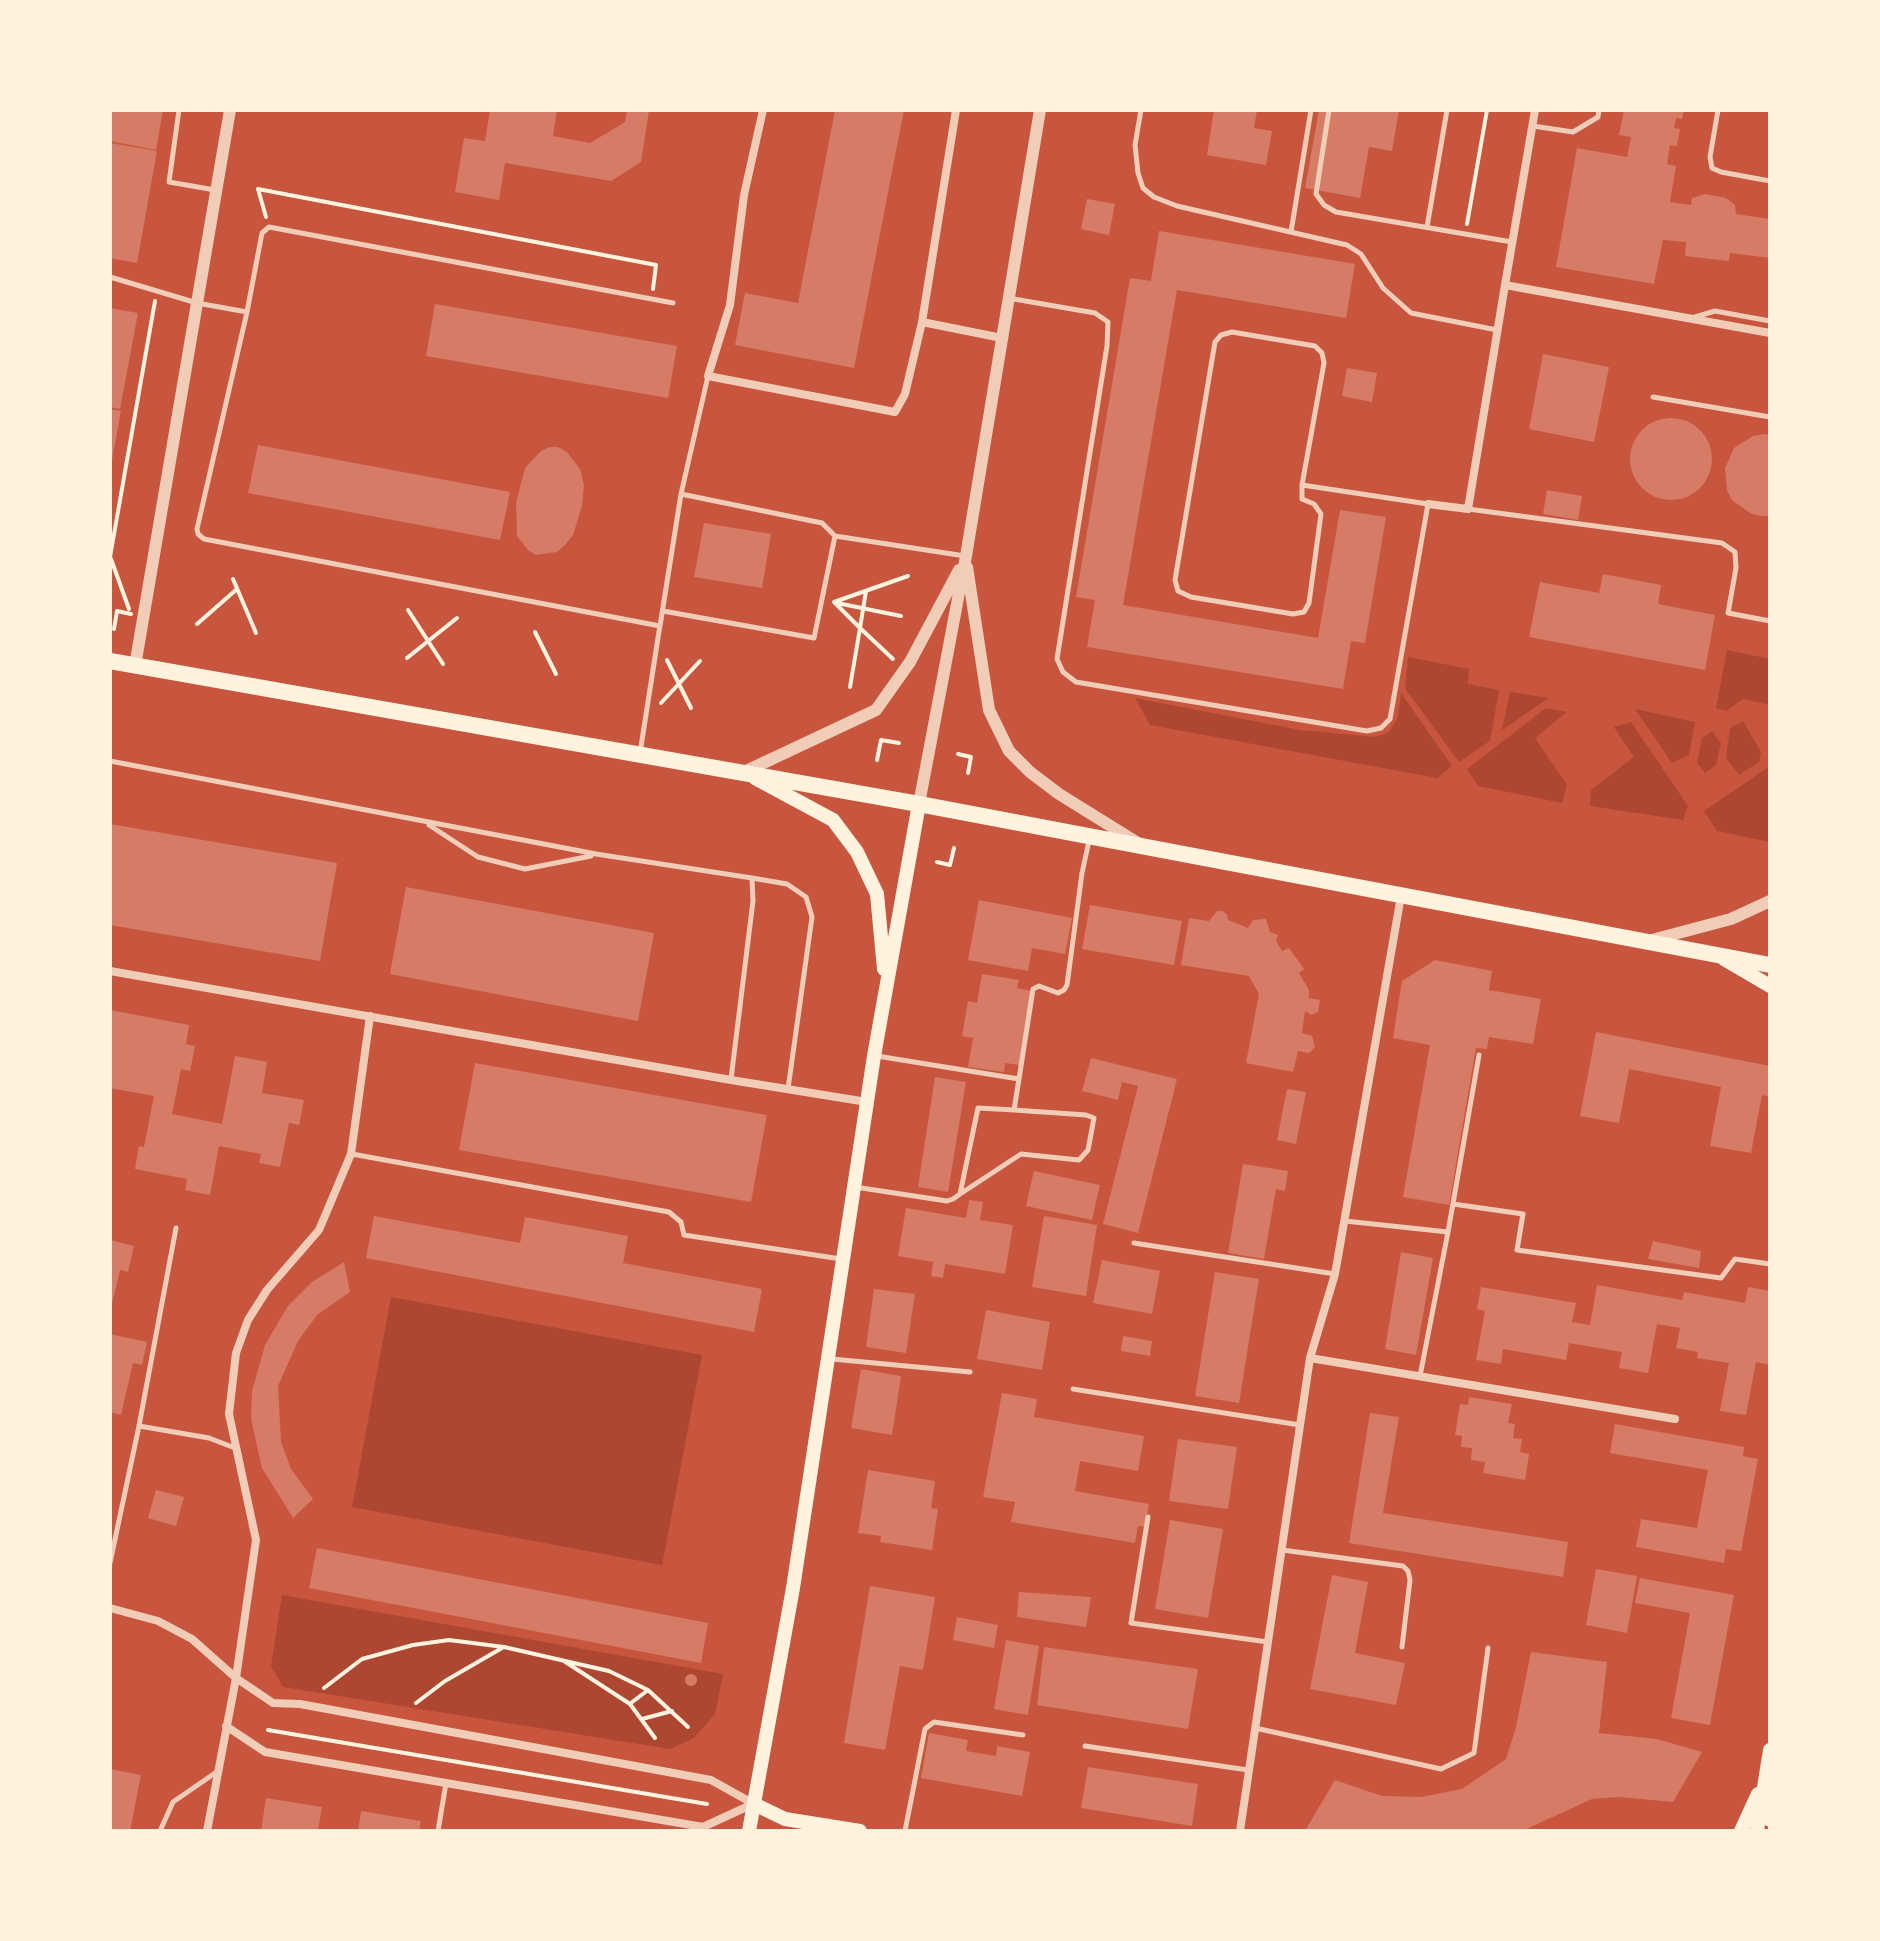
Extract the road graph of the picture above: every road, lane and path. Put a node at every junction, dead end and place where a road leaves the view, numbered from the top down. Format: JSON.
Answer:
{"nodes":[{"id":1,"x":179,"y":110,"type":"edge"},
{"id":2,"x":230,"y":110,"type":"edge"},
{"id":3,"x":763,"y":110,"type":"edge"},
{"id":4,"x":956,"y":110,"type":"edge"},
{"id":5,"x":1040,"y":110,"type":"edge"},
{"id":6,"x":1141,"y":110,"type":"edge"},
{"id":7,"x":1311,"y":110,"type":"edge"},
{"id":8,"x":1329,"y":110,"type":"edge"},
{"id":9,"x":1447,"y":110,"type":"edge"},
{"id":10,"x":1487,"y":110,"type":"edge"},
{"id":11,"x":1535,"y":110,"type":"edge"},
{"id":12,"x":1599,"y":110,"type":"edge"},
{"id":13,"x":1718,"y":110,"type":"edge"},
{"id":14,"x":1533,"y":126,"type":"junction"},
{"id":15,"x":1770,"y":181,"type":"edge"},
{"id":16,"x":216,"y":190,"type":"junction"},
{"id":17,"x":269,"y":227,"type":"junction"},
{"id":18,"x":1427,"y":227,"type":"junction"},
{"id":19,"x":1291,"y":232,"type":"junction"},
{"id":20,"x":1466,"y":234,"type":"junction"},
{"id":21,"x":1512,"y":242,"type":"junction"},
{"id":22,"x":110,"y":277,"type":"edge"},
{"id":23,"x":1505,"y":285,"type":"junction"},
{"id":24,"x":157,"y":291,"type":"junction"},
{"id":25,"x":1007,"y":298,"type":"junction"},
{"id":26,"x":651,"y":299,"type":"junction"},
{"id":27,"x":197,"y":303,"type":"junction"},
{"id":28,"x":673,"y":303,"type":"dead end"},
{"id":29,"x":247,"y":312,"type":"junction"},
{"id":30,"x":1687,"y":319,"type":"junction"},
{"id":31,"x":1770,"y":321,"type":"edge"},
{"id":32,"x":922,"y":322,"type":"junction"},
{"id":33,"x":1497,"y":330,"type":"junction"},
{"id":34,"x":1770,"y":333,"type":"edge"},
{"id":35,"x":1002,"y":338,"type":"junction"},
{"id":36,"x":708,"y":376,"type":"junction"},
{"id":37,"x":1653,"y":397,"type":"dead end"},
{"id":38,"x":1770,"y":417,"type":"edge"},
{"id":39,"x":1302,"y":485,"type":"junction"},
{"id":40,"x":681,"y":494,"type":"junction"},
{"id":41,"x":1428,"y":504,"type":"junction"},
{"id":42,"x":1468,"y":509,"type":"junction"},
{"id":43,"x":835,"y":536,"type":"junction"},
{"id":44,"x":966,"y":556,"type":"junction"},
{"id":45,"x":111,"y":558,"type":"edge"},
{"id":46,"x":908,"y":576,"type":"dead end"},
{"id":47,"x":233,"y":579,"type":"dead end"},
{"id":48,"x":237,"y":589,"type":"junction"},
{"id":49,"x":866,"y":591,"type":"junction"},
{"id":50,"x":834,"y":602,"type":"junction"},
{"id":51,"x":863,"y":608,"type":"junction"},
{"id":52,"x":408,"y":610,"type":"dead end"},
{"id":53,"x":130,"y":613,"type":"junction"},
{"id":54,"x":138,"y":615,"type":"dead end"},
{"id":55,"x":901,"y":616,"type":"dead end"},
{"id":56,"x":457,"y":618,"type":"dead end"},
{"id":57,"x":1770,"y":621,"type":"edge"},
{"id":58,"x":197,"y":624,"type":"dead end"},
{"id":59,"x":660,"y":626,"type":"junction"},
{"id":60,"x":860,"y":628,"type":"junction"},
{"id":61,"x":114,"y":629,"type":"dead end"},
{"id":62,"x":535,"y":632,"type":"dead end"},
{"id":63,"x":256,"y":633,"type":"dead end"},
{"id":64,"x":428,"y":641,"type":"junction"},
{"id":65,"x":665,"y":655,"type":"dead end"},
{"id":66,"x":407,"y":658,"type":"dead end"},
{"id":67,"x":893,"y":659,"type":"dead end"},
{"id":68,"x":110,"y":661,"type":"edge"},
{"id":69,"x":700,"y":661,"type":"dead end"},
{"id":70,"x":443,"y":664,"type":"dead end"},
{"id":71,"x":135,"y":666,"type":"junction"},
{"id":72,"x":556,"y":674,"type":"dead end"},
{"id":73,"x":679,"y":684,"type":"junction"},
{"id":74,"x":850,"y":687,"type":"dead end"},
{"id":75,"x":661,"y":703,"type":"dead end"},
{"id":76,"x":691,"y":708,"type":"dead end"},
{"id":77,"x":899,"y":743,"type":"dead end"},
{"id":78,"x":958,"y":754,"type":"dead end"},
{"id":79,"x":640,"y":755,"type":"junction"},
{"id":80,"x":877,"y":760,"type":"dead end"},
{"id":81,"x":110,"y":761,"type":"edge"},
{"id":82,"x":744,"y":772,"type":"junction"},
{"id":83,"x":968,"y":773,"type":"dead end"},
{"id":84,"x":919,"y":804,"type":"junction"},
{"id":85,"x":425,"y":822,"type":"junction"},
{"id":86,"x":1090,"y":836,"type":"junction"},
{"id":87,"x":1144,"y":846,"type":"junction"},
{"id":88,"x":954,"y":848,"type":"dead end"},
{"id":89,"x":596,"y":854,"type":"junction"},
{"id":90,"x":937,"y":862,"type":"dead end"},
{"id":91,"x":752,"y":878,"type":"junction"},
{"id":92,"x":1401,"y":895,"type":"junction"},
{"id":93,"x":1770,"y":901,"type":"edge"},
{"id":94,"x":1646,"y":941,"type":"junction"},
{"id":95,"x":1717,"y":955,"type":"junction"},
{"id":96,"x":1770,"y":965,"type":"edge"},
{"id":97,"x":110,"y":971,"type":"edge"},
{"id":98,"x":1770,"y":986,"type":"edge"},
{"id":99,"x":886,"y":989,"type":"junction"},
{"id":100,"x":370,"y":1016,"type":"junction"},
{"id":101,"x":1479,"y":1055,"type":"dead end"},
{"id":102,"x":874,"y":1056,"type":"junction"},
{"id":103,"x":1019,"y":1079,"type":"junction"},
{"id":104,"x":731,"y":1080,"type":"junction"},
{"id":105,"x":788,"y":1089,"type":"junction"},
{"id":106,"x":867,"y":1102,"type":"junction"},
{"id":107,"x":1014,"y":1110,"type":"junction"},
{"id":108,"x":351,"y":1154,"type":"junction"},
{"id":109,"x":854,"y":1187,"type":"junction"},
{"id":110,"x":960,"y":1194,"type":"junction"},
{"id":111,"x":1453,"y":1204,"type":"junction"},
{"id":112,"x":1345,"y":1221,"type":"junction"},
{"id":113,"x":176,"y":1228,"type":"dead end"},
{"id":114,"x":1448,"y":1232,"type":"junction"},
{"id":115,"x":1134,"y":1243,"type":"dead end"},
{"id":116,"x":844,"y":1259,"type":"junction"},
{"id":117,"x":1770,"y":1264,"type":"edge"},
{"id":118,"x":1335,"y":1274,"type":"junction"},
{"id":119,"x":828,"y":1358,"type":"junction"},
{"id":120,"x":1310,"y":1358,"type":"junction"},
{"id":121,"x":970,"y":1372,"type":"dead end"},
{"id":122,"x":1420,"y":1376,"type":"junction"},
{"id":123,"x":1073,"y":1389,"type":"dead end"},
{"id":124,"x":1675,"y":1419,"type":"dead end"},
{"id":125,"x":1300,"y":1425,"type":"junction"},
{"id":126,"x":139,"y":1426,"type":"junction"},
{"id":127,"x":236,"y":1449,"type":"junction"},
{"id":128,"x":1148,"y":1517,"type":"dead end"},
{"id":129,"x":1281,"y":1550,"type":"junction"},
{"id":130,"x":110,"y":1563,"type":"edge"},
{"id":131,"x":110,"y":1608,"type":"edge"},
{"id":132,"x":1268,"y":1642,"type":"junction"},
{"id":133,"x":504,"y":1647,"type":"junction"},
{"id":134,"x":1402,"y":1647,"type":"dead end"},
{"id":135,"x":1488,"y":1648,"type":"dead end"},
{"id":136,"x":559,"y":1658,"type":"junction"},
{"id":137,"x":236,"y":1678,"type":"junction"},
{"id":138,"x":324,"y":1688,"type":"dead end"},
{"id":139,"x":648,"y":1690,"type":"junction"},
{"id":140,"x":416,"y":1703,"type":"dead end"},
{"id":141,"x":630,"y":1704,"type":"junction"},
{"id":142,"x":672,"y":1711,"type":"junction"},
{"id":143,"x":642,"y":1719,"type":"junction"},
{"id":144,"x":226,"y":1726,"type":"junction"},
{"id":145,"x":688,"y":1727,"type":"dead end"},
{"id":146,"x":1255,"y":1728,"type":"junction"},
{"id":147,"x":268,"y":1730,"type":"dead end"},
{"id":148,"x":1023,"y":1735,"type":"dead end"},
{"id":149,"x":655,"y":1738,"type":"dead end"},
{"id":150,"x":1085,"y":1746,"type":"dead end"},
{"id":151,"x":1770,"y":1750,"type":"edge"},
{"id":152,"x":219,"y":1770,"type":"junction"},
{"id":153,"x":1248,"y":1770,"type":"junction"},
{"id":154,"x":1765,"y":1780,"type":"junction"},
{"id":155,"x":446,"y":1782,"type":"junction"},
{"id":156,"x":707,"y":1804,"type":"dead end"},
{"id":157,"x":754,"y":1804,"type":"junction"},
{"id":158,"x":1770,"y":1820,"type":"edge"},
{"id":159,"x":160,"y":1831,"type":"edge"},
{"id":160,"x":207,"y":1831,"type":"edge"},
{"id":161,"x":438,"y":1831,"type":"edge"},
{"id":162,"x":749,"y":1831,"type":"edge"},
{"id":163,"x":860,"y":1831,"type":"edge"},
{"id":164,"x":905,"y":1831,"type":"edge"},
{"id":165,"x":1240,"y":1831,"type":"edge"},
{"id":166,"x":1741,"y":1831,"type":"edge"},
{"id":167,"x":1757,"y":1831,"type":"edge"}],
"edges":[{"from":1,"to":16,"type":"lane"},
{"from":2,"to":16,"type":"street"},
{"from":3,"to":36,"type":"street"},
{"from":4,"to":32,"type":"street"},
{"from":5,"to":25,"type":"street"},
{"from":6,"to":19,"type":"lane"},
{"from":7,"to":19,"type":"lane"},
{"from":8,"to":18,"type":"lane"},
{"from":9,"to":18,"type":"lane"},
{"from":10,"to":20,"type":"path"},
{"from":11,"to":14,"type":"street"},
{"from":12,"to":14,"type":"lane"},
{"from":13,"to":15,"type":"lane"},
{"from":14,"to":21,"type":"street"},
{"from":16,"to":27,"type":"street"},
{"from":17,"to":26,"type":"lane"},
{"from":17,"to":26,"type":"path"},
{"from":17,"to":29,"type":"lane"},
{"from":18,"to":20,"type":"lane"},
{"from":19,"to":33,"type":"lane"},
{"from":20,"to":21,"type":"lane"},
{"from":21,"to":23,"type":"street"},
{"from":22,"to":24,"type":"lane"},
{"from":23,"to":30,"type":"street"},
{"from":23,"to":33,"type":"street"},
{"from":24,"to":27,"type":"lane"},
{"from":24,"to":45,"type":"path"},
{"from":25,"to":35,"type":"street"},
{"from":25,"to":41,"type":"lane"},
{"from":26,"to":28,"type":"lane"},
{"from":27,"to":29,"type":"lane"},
{"from":27,"to":71,"type":"street"},
{"from":29,"to":59,"type":"lane"},
{"from":30,"to":31,"type":"lane"},
{"from":30,"to":34,"type":"street"},
{"from":32,"to":35,"type":"street"},
{"from":32,"to":36,"type":"street"},
{"from":33,"to":42,"type":"street"},
{"from":35,"to":44,"type":"street"},
{"from":36,"to":40,"type":"lane"},
{"from":37,"to":38,"type":"lane"},
{"from":39,"to":39,"type":"lane"},
{"from":39,"to":41,"type":"lane"},
{"from":40,"to":43,"type":"lane"},
{"from":40,"to":59,"type":"lane"},
{"from":41,"to":42,"type":"street"},
{"from":42,"to":57,"type":"lane"},
{"from":43,"to":44,"type":"lane"},
{"from":43,"to":59,"type":"lane"},
{"from":44,"to":82,"type":"street"},
{"from":44,"to":84,"type":"street"},
{"from":44,"to":87,"type":"street"},
{"from":45,"to":53,"type":"path"},
{"from":46,"to":49,"type":"path"},
{"from":47,"to":48,"type":"path"},
{"from":48,"to":58,"type":"path"},
{"from":48,"to":63,"type":"path"},
{"from":49,"to":50,"type":"path"},
{"from":49,"to":51,"type":"path"},
{"from":50,"to":51,"type":"path"},
{"from":50,"to":60,"type":"path"},
{"from":51,"to":55,"type":"path"},
{"from":51,"to":60,"type":"path"},
{"from":52,"to":64,"type":"path"},
{"from":53,"to":54,"type":"path"},
{"from":53,"to":61,"type":"path"},
{"from":56,"to":64,"type":"path"},
{"from":59,"to":79,"type":"lane"},
{"from":60,"to":67,"type":"path"},
{"from":60,"to":74,"type":"path"},
{"from":62,"to":72,"type":"path"},
{"from":64,"to":66,"type":"path"},
{"from":64,"to":70,"type":"path"},
{"from":65,"to":73,"type":"path"},
{"from":68,"to":71,"type":"main road"},
{"from":69,"to":73,"type":"path"},
{"from":71,"to":79,"type":"main road"},
{"from":73,"to":75,"type":"path"},
{"from":73,"to":76,"type":"path"},
{"from":77,"to":80,"type":"path"},
{"from":78,"to":83,"type":"path"},
{"from":79,"to":82,"type":"main road"},
{"from":81,"to":85,"type":"lane"},
{"from":82,"to":84,"type":"main road"},
{"from":82,"to":99,"type":"main road"},
{"from":84,"to":86,"type":"main road"},
{"from":84,"to":99,"type":"main road"},
{"from":85,"to":89,"type":"lane"},
{"from":85,"to":89,"type":"lane"},
{"from":86,"to":87,"type":"main road"},
{"from":86,"to":103,"type":"lane"},
{"from":87,"to":92,"type":"main road"},
{"from":88,"to":90,"type":"path"},
{"from":89,"to":91,"type":"lane"},
{"from":91,"to":104,"type":"lane"},
{"from":91,"to":105,"type":"lane"},
{"from":92,"to":94,"type":"main road"},
{"from":92,"to":112,"type":"street"},
{"from":93,"to":94,"type":"street"},
{"from":94,"to":95,"type":"main road"},
{"from":95,"to":96,"type":"main road"},
{"from":95,"to":98,"type":"main road"},
{"from":97,"to":100,"type":"street"},
{"from":99,"to":102,"type":"main road"},
{"from":100,"to":104,"type":"street"},
{"from":100,"to":108,"type":"street"},
{"from":101,"to":111,"type":"lane"},
{"from":102,"to":103,"type":"lane"},
{"from":102,"to":106,"type":"main road"},
{"from":103,"to":107,"type":"lane"},
{"from":104,"to":105,"type":"street"},
{"from":105,"to":106,"type":"street"},
{"from":106,"to":109,"type":"main road"},
{"from":107,"to":110,"type":"lane"},
{"from":107,"to":110,"type":"lane"},
{"from":108,"to":116,"type":"lane"},
{"from":108,"to":127,"type":"street"},
{"from":109,"to":110,"type":"lane"},
{"from":109,"to":116,"type":"main road"},
{"from":111,"to":114,"type":"lane"},
{"from":111,"to":117,"type":"lane"},
{"from":112,"to":114,"type":"lane"},
{"from":112,"to":118,"type":"street"},
{"from":113,"to":126,"type":"lane"},
{"from":114,"to":122,"type":"lane"},
{"from":115,"to":118,"type":"lane"},
{"from":116,"to":119,"type":"main road"},
{"from":118,"to":120,"type":"street"},
{"from":119,"to":121,"type":"lane"},
{"from":119,"to":157,"type":"main road"},
{"from":120,"to":122,"type":"street"},
{"from":120,"to":125,"type":"street"},
{"from":122,"to":124,"type":"street"},
{"from":123,"to":125,"type":"lane"},
{"from":125,"to":129,"type":"street"},
{"from":126,"to":127,"type":"lane"},
{"from":126,"to":130,"type":"lane"},
{"from":127,"to":137,"type":"street"},
{"from":128,"to":132,"type":"lane"},
{"from":129,"to":132,"type":"street"},
{"from":129,"to":134,"type":"lane"},
{"from":131,"to":137,"type":"street"},
{"from":132,"to":146,"type":"street"},
{"from":133,"to":136,"type":"path"},
{"from":133,"to":138,"type":"path"},
{"from":133,"to":140,"type":"path"},
{"from":135,"to":146,"type":"lane"},
{"from":136,"to":139,"type":"path"},
{"from":136,"to":141,"type":"path"},
{"from":137,"to":144,"type":"street"},
{"from":137,"to":157,"type":"street"},
{"from":139,"to":141,"type":"path"},
{"from":139,"to":142,"type":"path"},
{"from":141,"to":143,"type":"path"},
{"from":142,"to":143,"type":"path"},
{"from":142,"to":145,"type":"path"},
{"from":143,"to":149,"type":"path"},
{"from":144,"to":152,"type":"street"},
{"from":144,"to":155,"type":"street"},
{"from":146,"to":153,"type":"street"},
{"from":147,"to":156,"type":"path"},
{"from":148,"to":164,"type":"lane"},
{"from":150,"to":153,"type":"lane"},
{"from":151,"to":154,"type":"main road"},
{"from":152,"to":159,"type":"lane"},
{"from":152,"to":160,"type":"street"},
{"from":153,"to":165,"type":"street"},
{"from":154,"to":158,"type":"main road"},
{"from":154,"to":166,"type":"main road"},
{"from":154,"to":167,"type":"main road"},
{"from":155,"to":157,"type":"street"},
{"from":155,"to":161,"type":"lane"},
{"from":157,"to":162,"type":"main road"},
{"from":157,"to":163,"type":"main road"}]}
